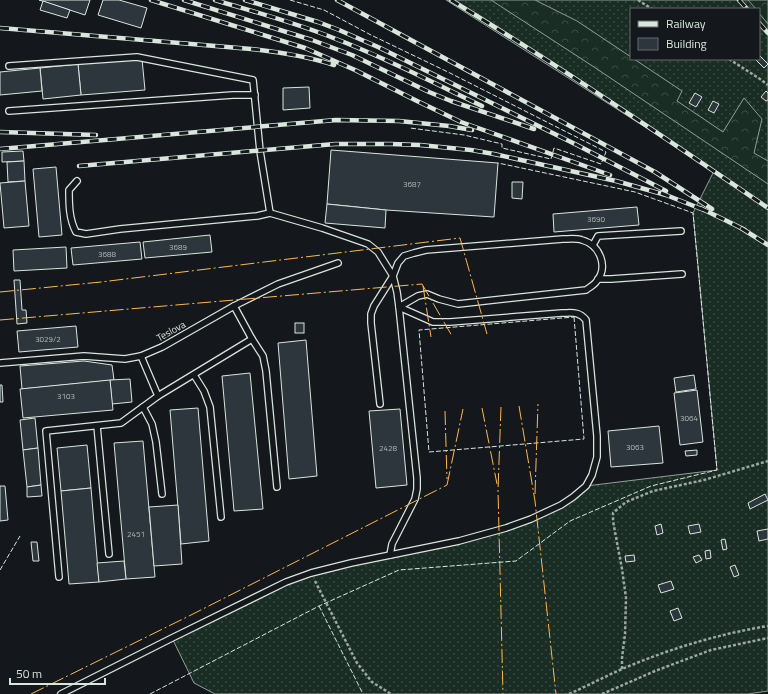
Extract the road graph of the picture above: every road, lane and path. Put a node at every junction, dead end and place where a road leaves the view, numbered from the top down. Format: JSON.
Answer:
{"nodes":[{"id":1,"x":638,"y":0,"type":"edge"},
{"id":2,"x":650,"y":8,"type":"edge"},
{"id":3,"x":731,"y":60,"type":"edge"},
{"id":4,"x":10,"y":66,"type":"dead end"},
{"id":5,"x":768,"y":85,"type":"edge"},
{"id":6,"x":255,"y":96,"type":"junction"},
{"id":7,"x":9,"y":111,"type":"dead end"},
{"id":8,"x":77,"y":182,"type":"dead end"},
{"id":9,"x":270,"y":213,"type":"junction"},
{"id":10,"x":681,"y":231,"type":"dead end"},
{"id":11,"x":593,"y":245,"type":"junction"},
{"id":12,"x":338,"y":263,"type":"dead end"},
{"id":13,"x":682,"y":274,"type":"dead end"},
{"id":14,"x":393,"y":276,"type":"junction"},
{"id":15,"x":598,"y":278,"type":"junction"},
{"id":16,"x":234,"y":306,"type":"junction"},
{"id":17,"x":399,"y":307,"type":"junction"},
{"id":18,"x":252,"y":339,"type":"junction"},
{"id":19,"x":141,"y":356,"type":"junction"},
{"id":20,"x":0,"y":363,"type":"edge"},
{"id":21,"x":194,"y":375,"type":"junction"},
{"id":22,"x":158,"y":396,"type":"junction"},
{"id":23,"x":380,"y":404,"type":"dead end"},
{"id":24,"x":143,"y":407,"type":"junction"},
{"id":25,"x":97,"y":426,"type":"junction"},
{"id":26,"x":768,"y":461,"type":"edge"},
{"id":27,"x":277,"y":487,"type":"dead end"},
{"id":28,"x":162,"y":494,"type":"dead end"},
{"id":29,"x":221,"y":517,"type":"dead end"},
{"id":30,"x":109,"y":554,"type":"dead end"},
{"id":31,"x":390,"y":555,"type":"junction"},
{"id":32,"x":311,"y":573,"type":"junction"},
{"id":33,"x":59,"y":577,"type":"dead end"},
{"id":34,"x":768,"y":626,"type":"edge"},
{"id":35,"x":768,"y":638,"type":"edge"},
{"id":36,"x":622,"y":669,"type":"junction"},
{"id":37,"x":61,"y":694,"type":"edge"},
{"id":38,"x":391,"y":694,"type":"edge"},
{"id":39,"x":570,"y":694,"type":"edge"},
{"id":40,"x":602,"y":694,"type":"edge"}],
"edges":[{"from":1,"to":2,"type":"path"},
{"from":3,"to":5,"type":"path"},
{"from":4,"to":6,"type":"lane"},
{"from":6,"to":7,"type":"lane"},
{"from":6,"to":9,"type":"lane"},
{"from":8,"to":9,"type":"lane"},
{"from":9,"to":14,"type":"lane"},
{"from":10,"to":11,"type":"lane"},
{"from":11,"to":14,"type":"lane"},
{"from":11,"to":15,"type":"lane"},
{"from":12,"to":16,"type":"lane","name":"Teslova"},
{"from":13,"to":15,"type":"lane"},
{"from":14,"to":17,"type":"lane"},
{"from":14,"to":23,"type":"lane"},
{"from":15,"to":17,"type":"lane"},
{"from":16,"to":18,"type":"lane"},
{"from":16,"to":19,"type":"lane","name":"Teslova"},
{"from":17,"to":31,"type":"lane"},
{"from":17,"to":31,"type":"lane"},
{"from":18,"to":21,"type":"lane"},
{"from":18,"to":27,"type":"lane"},
{"from":19,"to":20,"type":"lane","name":"Teslova"},
{"from":19,"to":22,"type":"lane"},
{"from":21,"to":22,"type":"lane"},
{"from":21,"to":29,"type":"lane"},
{"from":22,"to":24,"type":"lane"},
{"from":24,"to":25,"type":"lane"},
{"from":24,"to":28,"type":"lane"},
{"from":25,"to":30,"type":"lane"},
{"from":25,"to":33,"type":"lane"},
{"from":26,"to":36,"type":"path"},
{"from":31,"to":32,"type":"lane"},
{"from":32,"to":37,"type":"lane"},
{"from":32,"to":38,"type":"path"},
{"from":34,"to":36,"type":"path"},
{"from":35,"to":40,"type":"path"},
{"from":36,"to":39,"type":"path"}]}
